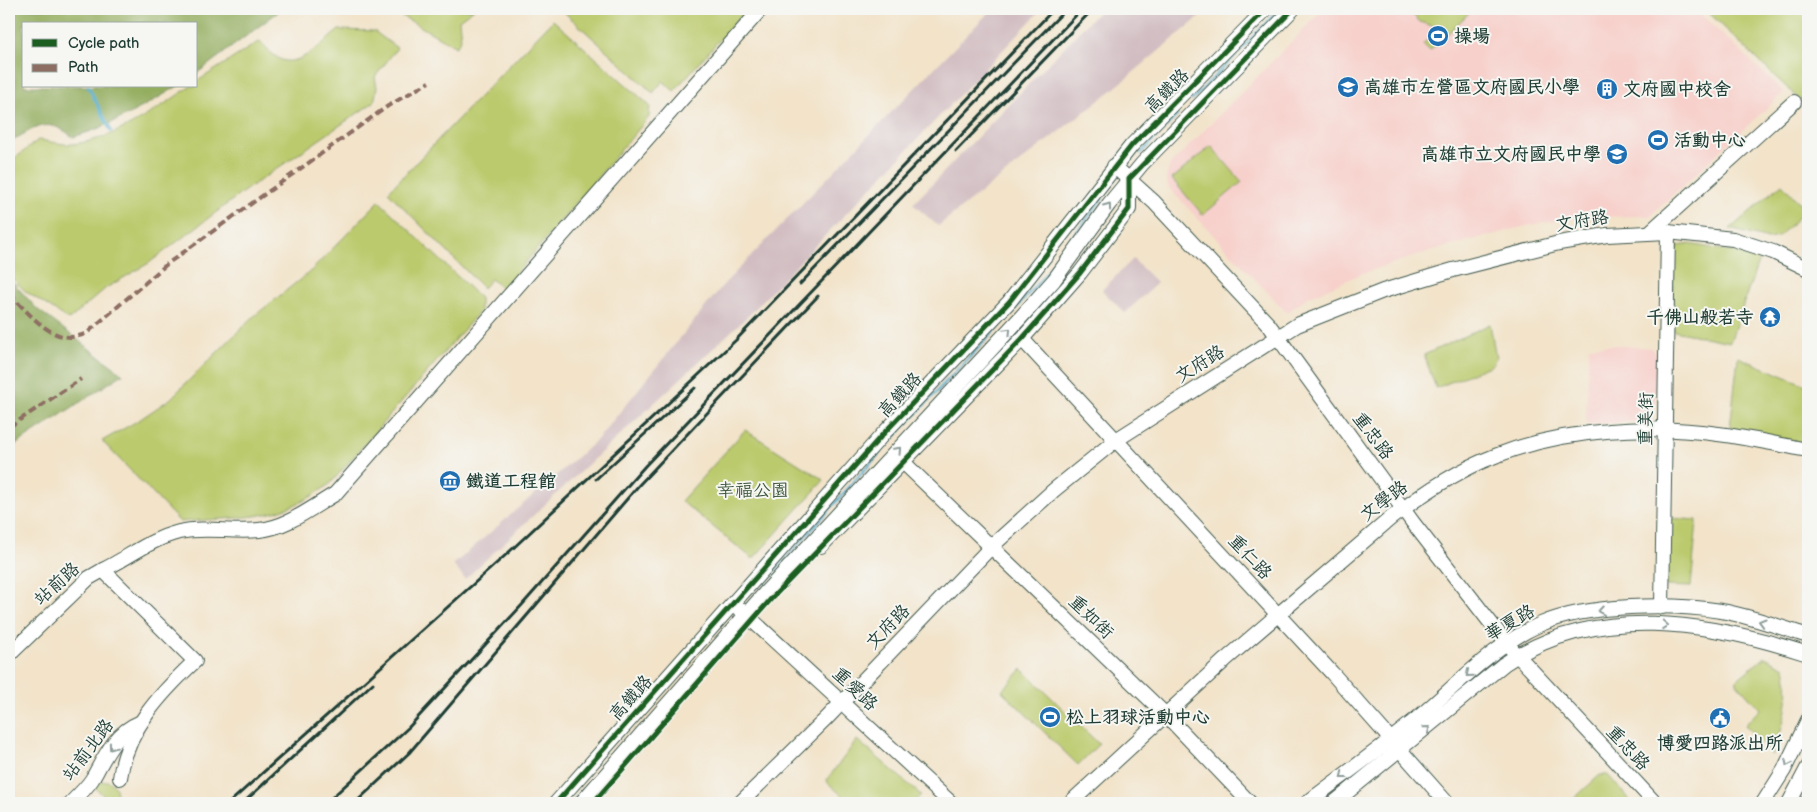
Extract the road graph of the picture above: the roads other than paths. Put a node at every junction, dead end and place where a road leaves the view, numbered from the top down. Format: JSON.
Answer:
{"nodes":[{"id":1,"x":761,"y":9,"type":"edge"},
{"id":2,"x":1266,"y":9,"type":"edge"},
{"id":3,"x":1293,"y":9,"type":"edge"},
{"id":4,"x":1794,"y":102,"type":"dead end"},
{"id":5,"x":1114,"y":166,"type":"junction"},
{"id":6,"x":1129,"y":179,"type":"junction"},
{"id":7,"x":1650,"y":232,"type":"junction"},
{"id":8,"x":1668,"y":232,"type":"junction"},
{"id":9,"x":1808,"y":269,"type":"edge"},
{"id":10,"x":1278,"y":338,"type":"junction"},
{"id":11,"x":1022,"y":339,"type":"junction"},
{"id":12,"x":1665,"y":430,"type":"junction"},
{"id":13,"x":1116,"y":440,"type":"junction"},
{"id":14,"x":1808,"y":450,"type":"edge"},
{"id":15,"x":902,"y":461,"type":"junction"},
{"id":16,"x":1403,"y":509,"type":"junction"},
{"id":17,"x":991,"y":547,"type":"junction"},
{"id":18,"x":103,"y":570,"type":"junction"},
{"id":19,"x":733,"y":603,"type":"junction"},
{"id":20,"x":1662,"y":607,"type":"junction"},
{"id":21,"x":1277,"y":615,"type":"junction"},
{"id":22,"x":750,"y":618,"type":"junction"},
{"id":23,"x":1808,"y":636,"type":"edge"},
{"id":24,"x":1507,"y":644,"type":"junction"},
{"id":25,"x":1808,"y":654,"type":"edge"},
{"id":26,"x":9,"y":655,"type":"edge"},
{"id":27,"x":1517,"y":655,"type":"junction"},
{"id":28,"x":195,"y":661,"type":"joint"},
{"id":29,"x":841,"y":702,"type":"junction"},
{"id":30,"x":1166,"y":715,"type":"junction"},
{"id":31,"x":1808,"y":720,"type":"edge"},
{"id":32,"x":139,"y":723,"type":"junction"},
{"id":33,"x":1391,"y":739,"type":"junction"},
{"id":34,"x":1401,"y":750,"type":"junction"},
{"id":35,"x":1808,"y":767,"type":"edge"},
{"id":36,"x":120,"y":778,"type":"dead end"},
{"id":37,"x":1773,"y":788,"type":"junction"},
{"id":38,"x":1792,"y":802,"type":"edge"},
{"id":39,"x":71,"y":803,"type":"edge"},
{"id":40,"x":556,"y":803,"type":"edge"},
{"id":41,"x":581,"y":803,"type":"edge"},
{"id":42,"x":593,"y":803,"type":"edge"},
{"id":43,"x":740,"y":803,"type":"edge"},
{"id":44,"x":951,"y":803,"type":"edge"},
{"id":45,"x":1070,"y":803,"type":"edge"},
{"id":46,"x":1250,"y":803,"type":"edge"},
{"id":47,"x":1307,"y":803,"type":"edge"},
{"id":48,"x":1334,"y":803,"type":"edge"},
{"id":49,"x":1447,"y":803,"type":"edge"},
{"id":50,"x":1655,"y":803,"type":"edge"},
{"id":51,"x":1763,"y":803,"type":"edge"}],
"edges":[{"from":1,"to":18,"type":"street"},
{"from":2,"to":5,"type":"street","name":"高鐵路"},
{"from":3,"to":6,"type":"street","name":"高鐵路"},
{"from":4,"to":7,"type":"street"},
{"from":5,"to":6,"type":"street","name":"重忠路"},
{"from":5,"to":19,"type":"street","name":"高鐵路"},
{"from":6,"to":10,"type":"street","name":"重忠路"},
{"from":6,"to":11,"type":"street","name":"高鐵路"},
{"from":22,"to":6,"type":"street","name":"高鐵路","one_way":true},
{"from":7,"to":8,"type":"street","name":"文府路"},
{"from":7,"to":10,"type":"street","name":"文府路"},
{"from":8,"to":9,"type":"street","name":"文府路"},
{"from":8,"to":12,"type":"street","name":"重美街"},
{"from":10,"to":13,"type":"street","name":"文府路"},
{"from":10,"to":16,"type":"street","name":"重忠路"},
{"from":11,"to":13,"type":"street","name":"重仁路"},
{"from":11,"to":15,"type":"street","name":"高鐵路"},
{"from":12,"to":14,"type":"street","name":"文學路"},
{"from":12,"to":16,"type":"street","name":"文學路"},
{"from":12,"to":20,"type":"street","name":"重美街"},
{"from":13,"to":17,"type":"street","name":"文府路"},
{"from":13,"to":21,"type":"street","name":"重仁路"},
{"from":15,"to":17,"type":"street","name":"重如街"},
{"from":15,"to":22,"type":"street","name":"高鐵路"},
{"from":16,"to":21,"type":"street","name":"文學路"},
{"from":16,"to":24,"type":"street","name":"重忠路"},
{"from":17,"to":29,"type":"street","name":"文府路"},
{"from":17,"to":30,"type":"street","name":"重如街"},
{"from":18,"to":26,"type":"street","name":"站前路"},
{"from":18,"to":28,"type":"street","name":"站前路"},
{"from":19,"to":22,"type":"street","name":"重愛路"},
{"from":19,"to":40,"type":"street","name":"高鐵路"},
{"from":23,"to":20,"type":"street","name":"華夏路","one_way":true},
{"from":20,"to":24,"type":"street","name":"華夏路","one_way":true},
{"from":21,"to":30,"type":"street","name":"文學路"},
{"from":21,"to":33,"type":"street","name":"重仁路"},
{"from":22,"to":29,"type":"street","name":"重愛路"},
{"from":22,"to":41,"type":"street","name":"高鐵路"},
{"from":22,"to":42,"type":"street","name":"高鐵路"},
{"from":24,"to":27,"type":"street","name":"重忠路"},
{"from":24,"to":33,"type":"street","name":"華夏路","one_way":true},
{"from":27,"to":25,"type":"street","name":"華夏路","one_way":true},
{"from":34,"to":27,"type":"street","name":"華夏路","one_way":true},
{"from":27,"to":50,"type":"street","name":"重忠路"},
{"from":28,"to":32,"type":"street","name":"站前北路"},
{"from":29,"to":43,"type":"street","name":"文府路"},
{"from":29,"to":44,"type":"street","name":"重愛路"},
{"from":30,"to":45,"type":"street","name":"文學路"},
{"from":30,"to":46,"type":"street","name":"重如街"},
{"from":31,"to":37,"type":"street","one_way":true},
{"from":32,"to":36,"type":"street","name":"站前北路"},
{"from":32,"to":39,"type":"street","name":"站前北路","one_way":true},
{"from":33,"to":34,"type":"street","name":"重仁路"},
{"from":33,"to":47,"type":"street","name":"華夏路","one_way":true},
{"from":34,"to":48,"type":"street","name":"華夏路"},
{"from":34,"to":49,"type":"street","name":"重仁路"},
{"from":35,"to":38,"type":"street"},
{"from":37,"to":38,"type":"street"},
{"from":37,"to":51,"type":"street"}]}
